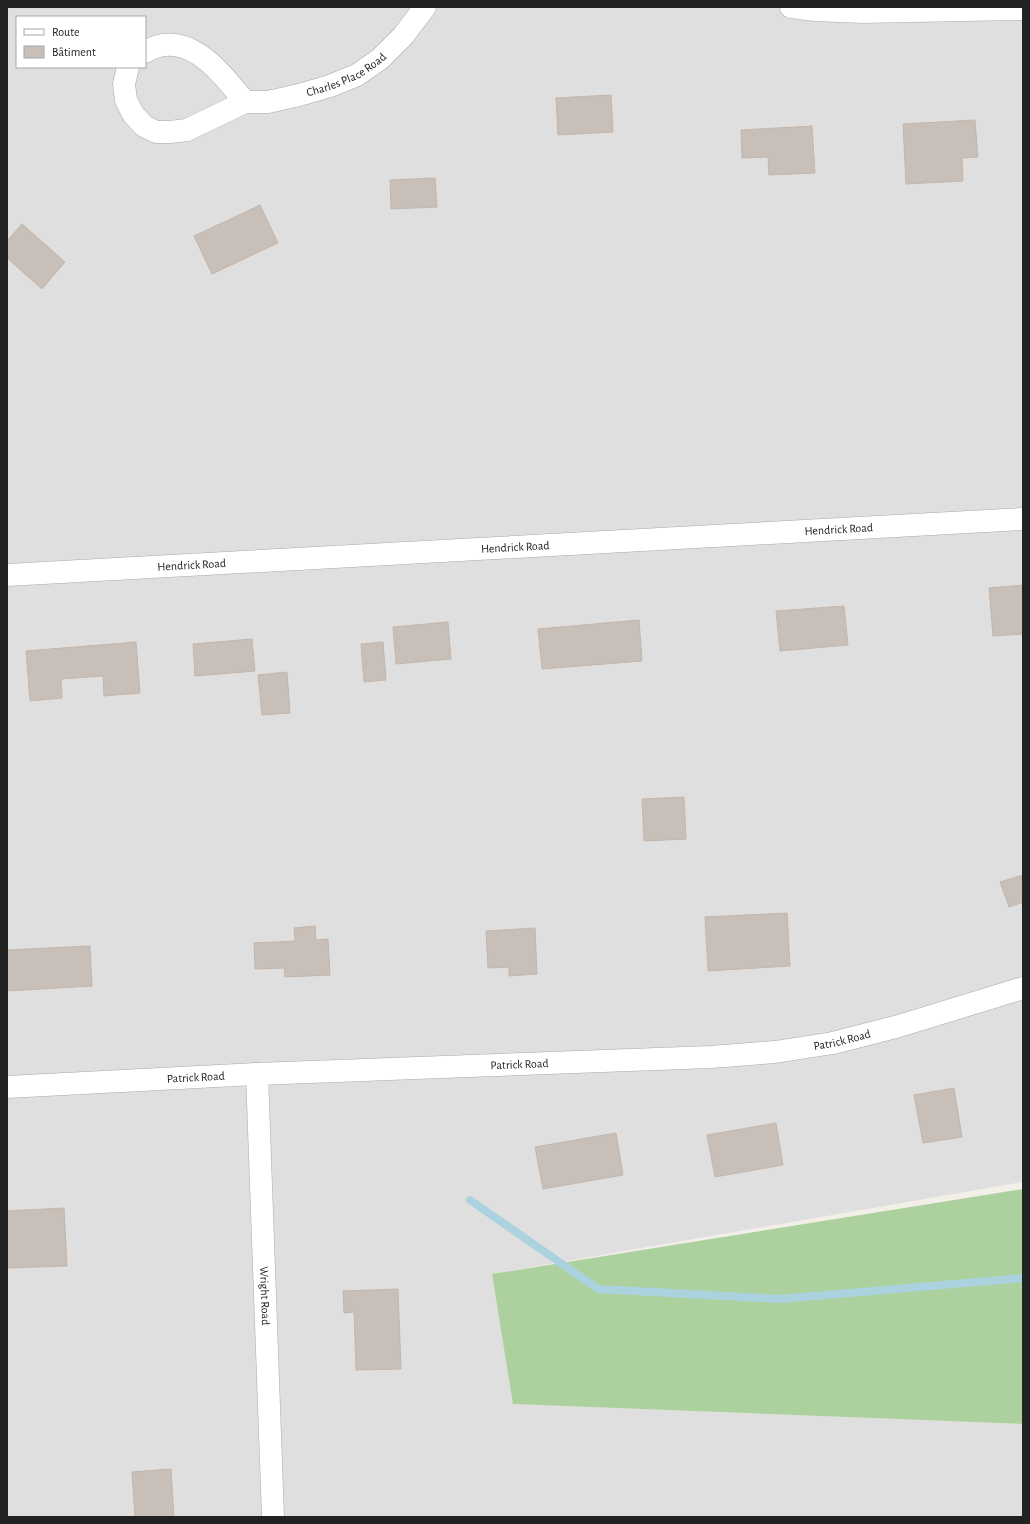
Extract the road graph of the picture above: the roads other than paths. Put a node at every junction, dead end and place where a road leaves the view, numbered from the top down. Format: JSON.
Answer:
{"nodes":[{"id":1,"x":425,"y":7,"type":"edge"},
{"id":2,"x":791,"y":7,"type":"edge"},
{"id":3,"x":1023,"y":8,"type":"edge"},
{"id":4,"x":911,"y":9,"type":"edge"},
{"id":5,"x":146,"y":51,"type":"edge"},
{"id":6,"x":128,"y":68,"type":"edge"},
{"id":7,"x":245,"y":102,"type":"junction"},
{"id":8,"x":1023,"y":519,"type":"edge"},
{"id":9,"x":7,"y":575,"type":"edge"},
{"id":10,"x":1023,"y":988,"type":"edge"},
{"id":11,"x":257,"y":1074,"type":"junction"},
{"id":12,"x":7,"y":1087,"type":"edge"},
{"id":13,"x":274,"y":1517,"type":"edge"}],
"edges":[{"from":1,"to":7,"type":"street","name":"Charles Place Road"},
{"from":2,"to":4,"type":"street"},
{"from":3,"to":4,"type":"street"},
{"from":5,"to":7,"type":"street"},
{"from":6,"to":7,"type":"street","name":"Charles Place Road"},
{"from":8,"to":9,"type":"street","name":"Hendrick Road"},
{"from":10,"to":11,"type":"street","name":"Patrick Road"},
{"from":11,"to":12,"type":"street","name":"Patrick Road"},
{"from":11,"to":13,"type":"street","name":"Wright Road"}]}
